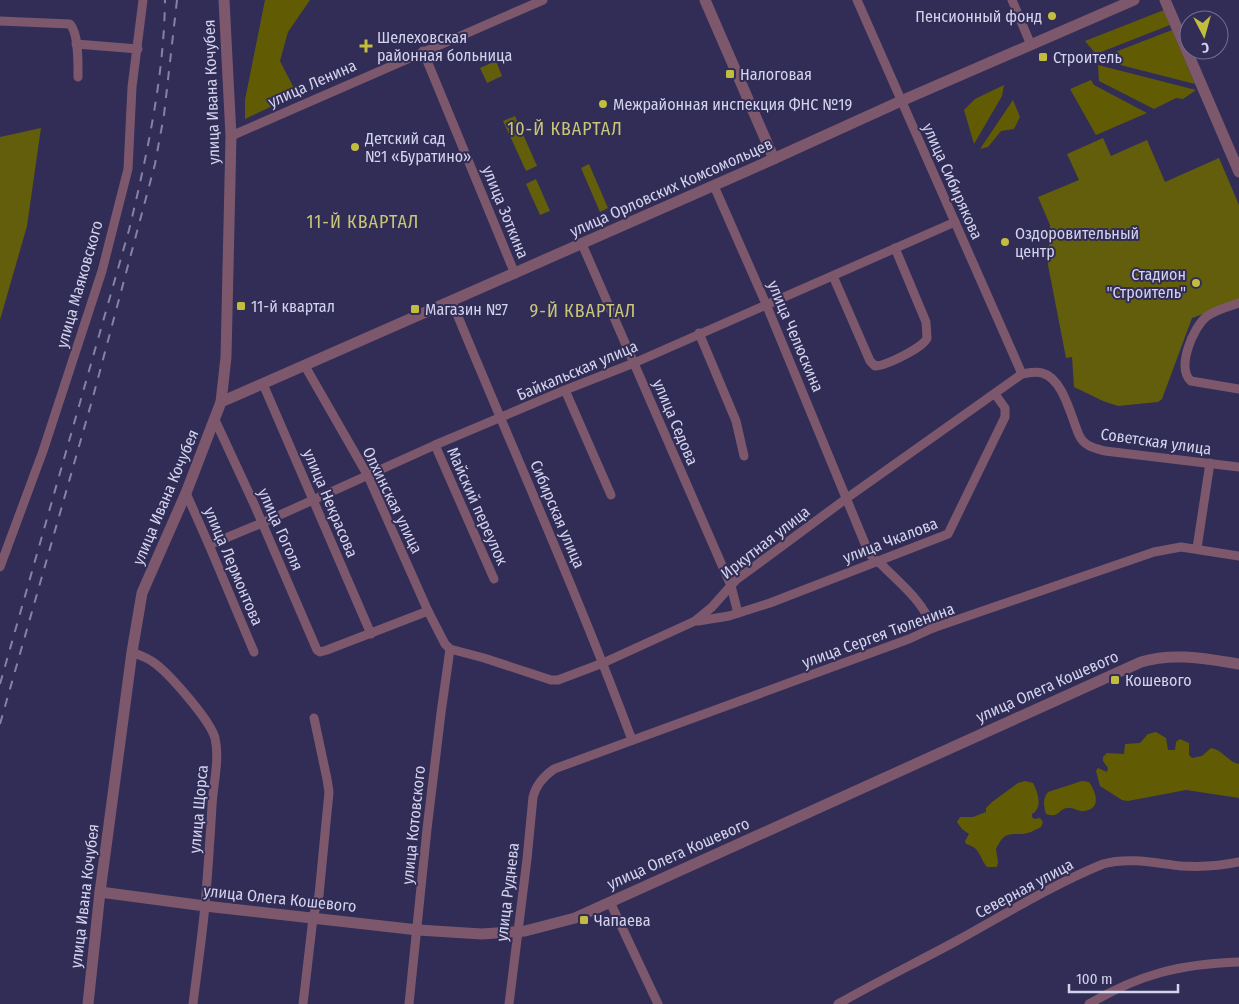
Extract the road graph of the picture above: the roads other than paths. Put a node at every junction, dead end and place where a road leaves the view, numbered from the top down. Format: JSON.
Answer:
{"nodes":[{"id":1,"x":143,"y":0,"type":"edge"},
{"id":2,"x":224,"y":0,"type":"edge"},
{"id":3,"x":543,"y":0,"type":"edge"},
{"id":4,"x":705,"y":0,"type":"edge"},
{"id":5,"x":857,"y":0,"type":"edge"},
{"id":6,"x":1012,"y":0,"type":"edge"},
{"id":7,"x":1134,"y":0,"type":"edge"},
{"id":8,"x":1165,"y":0,"type":"edge"},
{"id":9,"x":0,"y":21,"type":"edge"},
{"id":10,"x":76,"y":44,"type":"junction"},
{"id":11,"x":1031,"y":45,"type":"junction"},
{"id":12,"x":138,"y":48,"type":"junction"},
{"id":13,"x":423,"y":51,"type":"junction"},
{"id":14,"x":78,"y":77,"type":"dead end"},
{"id":15,"x":901,"y":101,"type":"junction"},
{"id":16,"x":231,"y":136,"type":"junction"},
{"id":17,"x":774,"y":159,"type":"junction"},
{"id":18,"x":1239,"y":172,"type":"edge"},
{"id":19,"x":714,"y":186,"type":"junction"},
{"id":20,"x":955,"y":222,"type":"junction"},
{"id":21,"x":582,"y":244,"type":"junction"},
{"id":22,"x":895,"y":248,"type":"junction"},
{"id":23,"x":515,"y":274,"type":"junction"},
{"id":24,"x":833,"y":276,"type":"junction"},
{"id":25,"x":452,"y":302,"type":"junction"},
{"id":26,"x":766,"y":304,"type":"junction"},
{"id":27,"x":1239,"y":304,"type":"edge"},
{"id":28,"x":699,"y":334,"type":"junction"},
{"id":29,"x":634,"y":363,"type":"junction"},
{"id":30,"x":305,"y":366,"type":"junction"},
{"id":31,"x":1022,"y":374,"type":"junction"},
{"id":32,"x":263,"y":384,"type":"junction"},
{"id":33,"x":1239,"y":388,"type":"edge"},
{"id":34,"x":565,"y":390,"type":"junction"},
{"id":35,"x":995,"y":394,"type":"junction"},
{"id":36,"x":221,"y":402,"type":"junction"},
{"id":37,"x":501,"y":418,"type":"junction"},
{"id":38,"x":215,"y":420,"type":"junction"},
{"id":39,"x":435,"y":445,"type":"junction"},
{"id":40,"x":744,"y":456,"type":"dead end"},
{"id":41,"x":1210,"y":463,"type":"junction"},
{"id":42,"x":1239,"y":467,"type":"edge"},
{"id":43,"x":368,"y":476,"type":"junction"},
{"id":44,"x":186,"y":493,"type":"junction"},
{"id":45,"x":611,"y":495,"type":"dead end"},
{"id":46,"x":847,"y":498,"type":"junction"},
{"id":47,"x":314,"y":500,"type":"junction"},
{"id":48,"x":262,"y":523,"type":"junction"},
{"id":49,"x":209,"y":545,"type":"junction"},
{"id":50,"x":1197,"y":548,"type":"junction"},
{"id":51,"x":1239,"y":556,"type":"edge"},
{"id":52,"x":878,"y":562,"type":"junction"},
{"id":53,"x":0,"y":567,"type":"edge"},
{"id":54,"x":494,"y":578,"type":"dead end"},
{"id":55,"x":731,"y":586,"type":"junction"},
{"id":56,"x":428,"y":610,"type":"junction"},
{"id":57,"x":738,"y":613,"type":"junction"},
{"id":58,"x":695,"y":621,"type":"junction"},
{"id":59,"x":933,"y":628,"type":"junction"},
{"id":60,"x":371,"y":634,"type":"junction"},
{"id":61,"x":450,"y":649,"type":"junction"},
{"id":62,"x":132,"y":652,"type":"junction"},
{"id":63,"x":254,"y":652,"type":"dead end"},
{"id":64,"x":603,"y":663,"type":"junction"},
{"id":65,"x":1239,"y":664,"type":"edge"},
{"id":66,"x":314,"y":718,"type":"dead end"},
{"id":67,"x":632,"y":740,"type":"junction"},
{"id":68,"x":538,"y":785,"type":"joint"},
{"id":69,"x":1239,"y":862,"type":"edge"},
{"id":70,"x":100,"y":892,"type":"junction"},
{"id":71,"x":610,"y":902,"type":"junction"},
{"id":72,"x":205,"y":906,"type":"junction"},
{"id":73,"x":313,"y":918,"type":"junction"},
{"id":74,"x":418,"y":930,"type":"junction"},
{"id":75,"x":518,"y":932,"type":"junction"},
{"id":76,"x":1239,"y":962,"type":"edge"},
{"id":77,"x":88,"y":1004,"type":"edge"},
{"id":78,"x":193,"y":1004,"type":"edge"},
{"id":79,"x":303,"y":1004,"type":"edge"},
{"id":80,"x":409,"y":1004,"type":"edge"},
{"id":81,"x":510,"y":1004,"type":"edge"},
{"id":82,"x":658,"y":1004,"type":"edge"},
{"id":83,"x":838,"y":1004,"type":"edge"},
{"id":84,"x":1090,"y":1004,"type":"edge"}],
"edges":[{"from":1,"to":12,"type":"street","name":"улица Маяковского"},
{"from":2,"to":16,"type":"street","name":"улица Ивана Кочубея"},
{"from":3,"to":13,"type":"street","name":"улица Ленина"},
{"from":4,"to":17,"type":"street"},
{"from":5,"to":15,"type":"street","name":"улица Сибирякова"},
{"from":6,"to":11,"type":"street"},
{"from":7,"to":11,"type":"street","name":"улица Орловских Комсомольцев"},
{"from":8,"to":18,"type":"street"},
{"from":9,"to":10,"type":"street"},
{"from":10,"to":12,"type":"street"},
{"from":10,"to":14,"type":"street"},
{"from":11,"to":15,"type":"street","name":"улица Орловских Комсомольцев"},
{"from":12,"to":53,"type":"street","name":"улица Маяковского"},
{"from":13,"to":16,"type":"street","name":"улица Ленина"},
{"from":13,"to":23,"type":"street","name":"улица Зоткина"},
{"from":15,"to":17,"type":"street","name":"улица Орловских Комсомольцев"},
{"from":15,"to":20,"type":"street","name":"улица Сибирякова"},
{"from":16,"to":36,"type":"street","name":"улица Ивана Кочубея"},
{"from":17,"to":19,"type":"street","name":"улица Орловских Комсомольцев"},
{"from":19,"to":21,"type":"street","name":"улица Орловских Комсомольцев"},
{"from":19,"to":26,"type":"street","name":"улица Челюскина"},
{"from":20,"to":22,"type":"street","name":"Байкальская улица"},
{"from":20,"to":31,"type":"street","name":"улица Сибирякова"},
{"from":21,"to":23,"type":"street","name":"улица Орловских Комсомольцев"},
{"from":21,"to":29,"type":"street","name":"улица Седова"},
{"from":22,"to":24,"type":"street","name":"Байкальская улица"},
{"from":22,"to":24,"type":"street"},
{"from":23,"to":25,"type":"street","name":"улица Орловских Комсомольцев"},
{"from":24,"to":26,"type":"street","name":"Байкальская улица"},
{"from":25,"to":30,"type":"street","name":"улица Орловских Комсомольцев"},
{"from":25,"to":37,"type":"street","name":"Сибирская улица"},
{"from":26,"to":28,"type":"street","name":"Байкальская улица"},
{"from":26,"to":46,"type":"street","name":"улица Челюскина"},
{"from":27,"to":33,"type":"street"},
{"from":28,"to":29,"type":"street","name":"Байкальская улица"},
{"from":28,"to":40,"type":"street"},
{"from":29,"to":34,"type":"street","name":"Байкальская улица"},
{"from":29,"to":55,"type":"street","name":"улица Седова"},
{"from":30,"to":32,"type":"street","name":"улица Орловских Комсомольцев"},
{"from":30,"to":43,"type":"street","name":"Олхинская улица"},
{"from":31,"to":35,"type":"street","name":"Иркутная улица"},
{"from":31,"to":41,"type":"street","name":"Советская улица"},
{"from":32,"to":36,"type":"street","name":"улица Орловских Комсомольцев"},
{"from":32,"to":47,"type":"street","name":"улица Некрасова"},
{"from":34,"to":37,"type":"street","name":"Байкальская улица"},
{"from":34,"to":45,"type":"street"},
{"from":35,"to":46,"type":"street","name":"Иркутная улица"},
{"from":35,"to":52,"type":"street","name":"улица Чкалова"},
{"from":36,"to":38,"type":"street","name":"улица Ивана Кочубея"},
{"from":37,"to":39,"type":"street","name":"Байкальская улица"},
{"from":37,"to":64,"type":"street","name":"Сибирская улица"},
{"from":38,"to":44,"type":"street","name":"улица Ивана Кочубея"},
{"from":38,"to":48,"type":"street","name":"улица Гоголя"},
{"from":39,"to":43,"type":"street","name":"Байкальская улица"},
{"from":39,"to":54,"type":"street","name":"Майский переулок"},
{"from":41,"to":42,"type":"street","name":"Советская улица"},
{"from":41,"to":50,"type":"street"},
{"from":43,"to":47,"type":"street","name":"Байкальская улица"},
{"from":43,"to":56,"type":"street","name":"Олхинская улица"},
{"from":44,"to":49,"type":"street","name":"улица Лермонтова"},
{"from":44,"to":62,"type":"street","name":"улица Ивана Кочубея"},
{"from":46,"to":52,"type":"street","name":"улица Челюскина"},
{"from":46,"to":55,"type":"street","name":"Иркутная улица"},
{"from":47,"to":48,"type":"street","name":"Байкальская улица"},
{"from":47,"to":60,"type":"street","name":"улица Некрасова"},
{"from":48,"to":49,"type":"street","name":"Байкальская улица"},
{"from":48,"to":60,"type":"street","name":"улица Гоголя"},
{"from":49,"to":63,"type":"street","name":"улица Лермонтова"},
{"from":50,"to":51,"type":"street","name":"улица Сергея Тюленина"},
{"from":50,"to":59,"type":"street","name":"улица Сергея Тюленина"},
{"from":52,"to":57,"type":"street","name":"улица Чкалова"},
{"from":52,"to":59,"type":"street","name":"улица Челюскина"},
{"from":55,"to":57,"type":"street","name":"улица Седова"},
{"from":55,"to":58,"type":"street","name":"Иркутная улица"},
{"from":56,"to":60,"type":"street"},
{"from":56,"to":61,"type":"street","name":"Олхинская улица"},
{"from":57,"to":58,"type":"street","name":"улица Чкалова"},
{"from":58,"to":64,"type":"street","name":"Иркутная улица"},
{"from":59,"to":67,"type":"street","name":"улица Сергея Тюленина"},
{"from":61,"to":64,"type":"street","name":"Иркутная улица"},
{"from":61,"to":74,"type":"street","name":"улица Котовского"},
{"from":62,"to":70,"type":"street","name":"улица Ивана Кочубея"},
{"from":62,"to":72,"type":"street","name":"улица Щорса"},
{"from":64,"to":67,"type":"street","name":"Сибирская улица"},
{"from":65,"to":71,"type":"street","name":"улица Олега Кошевого"},
{"from":66,"to":73,"type":"street"},
{"from":67,"to":68,"type":"street","name":"улица Сергея Тюленина"},
{"from":68,"to":75,"type":"street","name":"улица Руднева"},
{"from":69,"to":83,"type":"street","name":"Северная улица"},
{"from":70,"to":72,"type":"street","name":"улица Олега Кошевого"},
{"from":70,"to":77,"type":"street","name":"улица Ивана Кочубея"},
{"from":71,"to":75,"type":"street","name":"улица Олега Кошевого"},
{"from":71,"to":82,"type":"street"},
{"from":72,"to":73,"type":"street","name":"улица Олега Кошевого"},
{"from":72,"to":78,"type":"street","name":"улица Щорса"},
{"from":73,"to":74,"type":"street","name":"улица Олега Кошевого"},
{"from":73,"to":79,"type":"street"},
{"from":74,"to":75,"type":"street","name":"улица Олега Кошевого"},
{"from":74,"to":80,"type":"street","name":"улица Котовского"},
{"from":75,"to":81,"type":"street","name":"улица Руднева"},
{"from":76,"to":84,"type":"street"}]}
